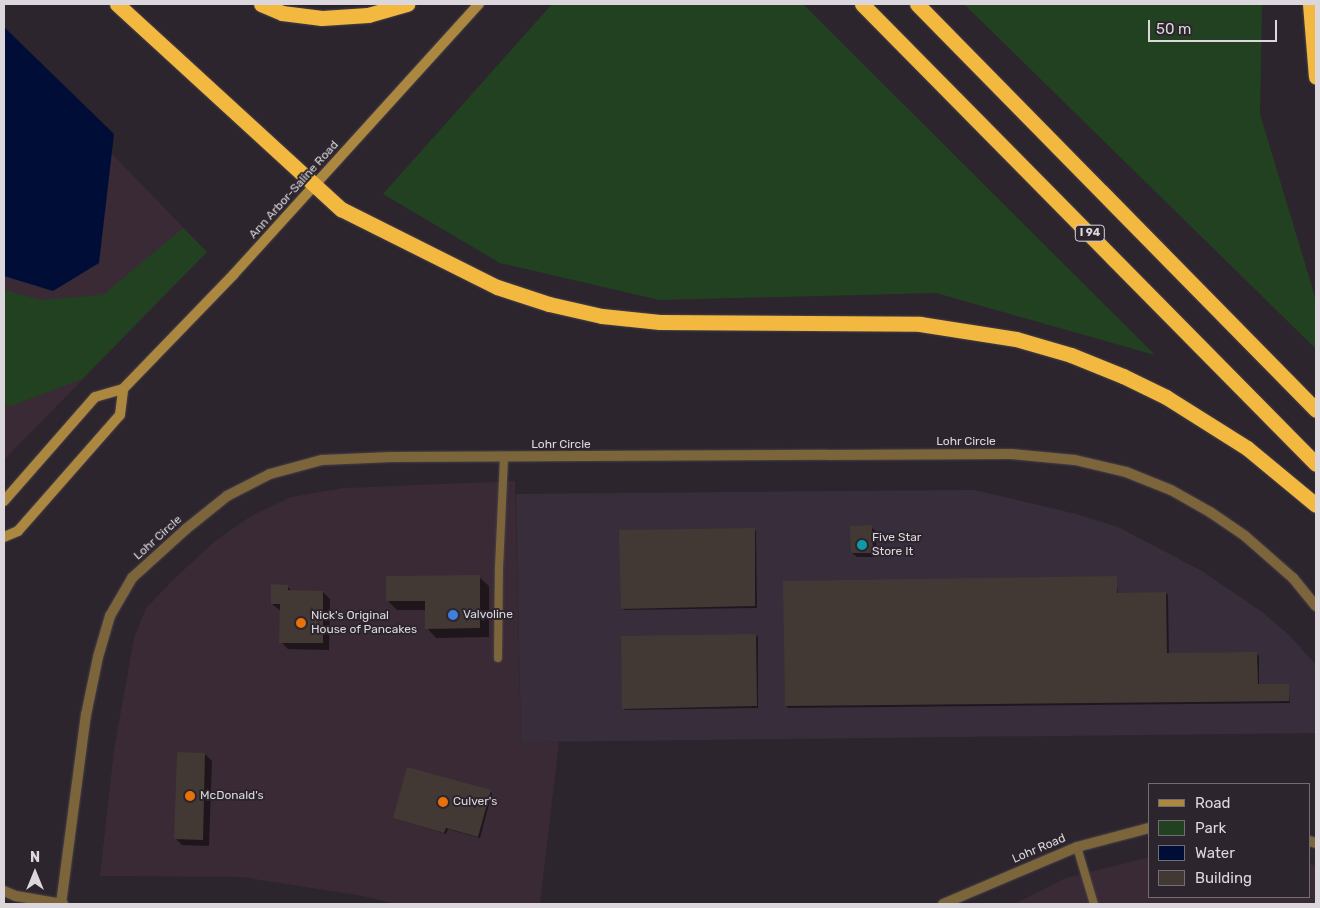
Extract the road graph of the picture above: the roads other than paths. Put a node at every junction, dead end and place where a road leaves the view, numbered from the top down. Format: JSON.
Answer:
{"nodes":[{"id":1,"x":117,"y":4,"type":"edge"},
{"id":2,"x":261,"y":4,"type":"edge"},
{"id":3,"x":407,"y":4,"type":"edge"},
{"id":4,"x":478,"y":4,"type":"edge"},
{"id":5,"x":862,"y":4,"type":"edge"},
{"id":6,"x":917,"y":4,"type":"edge"},
{"id":7,"x":1310,"y":4,"type":"edge"},
{"id":8,"x":1316,"y":78,"type":"edge"},
{"id":9,"x":314,"y":187,"type":"junction"},
{"id":10,"x":123,"y":389,"type":"junction"},
{"id":11,"x":1316,"y":410,"type":"edge"},
{"id":12,"x":504,"y":458,"type":"junction"},
{"id":13,"x":1316,"y":464,"type":"edge"},
{"id":14,"x":4,"y":501,"type":"edge"},
{"id":15,"x":1316,"y":505,"type":"edge"},
{"id":16,"x":4,"y":537,"type":"edge"},
{"id":17,"x":1316,"y":606,"type":"edge"},
{"id":18,"x":498,"y":658,"type":"dead end"},
{"id":19,"x":1148,"y":828,"type":"edge"},
{"id":20,"x":1077,"y":847,"type":"junction"},
{"id":21,"x":4,"y":891,"type":"edge"},
{"id":22,"x":62,"y":904,"type":"edge"},
{"id":23,"x":944,"y":904,"type":"edge"},
{"id":24,"x":1094,"y":904,"type":"edge"}],
"edges":[{"from":1,"to":9,"type":"highway"},
{"from":2,"to":3,"type":"highway"},
{"from":4,"to":9,"type":"main road","name":"Ann Arbor-Saline Road"},
{"from":5,"to":13,"type":"highway","number":"I 94"},
{"from":6,"to":11,"type":"highway"},
{"from":7,"to":8,"type":"highway"},
{"from":9,"to":10,"type":"main road","name":"Ann Arbor-Saline Road"},
{"from":9,"to":15,"type":"highway"},
{"from":10,"to":14,"type":"main road"},
{"from":10,"to":16,"type":"main road"},
{"from":12,"to":17,"type":"street","name":"Lohr Circle"},
{"from":12,"to":18,"type":"lane"},
{"from":12,"to":22,"type":"street","name":"Lohr Circle"},
{"from":19,"to":20,"type":"street","name":"Lohr Road"},
{"from":20,"to":23,"type":"street","name":"Lohr Road"},
{"from":20,"to":24,"type":"lane"},
{"from":21,"to":22,"type":"street"}]}
